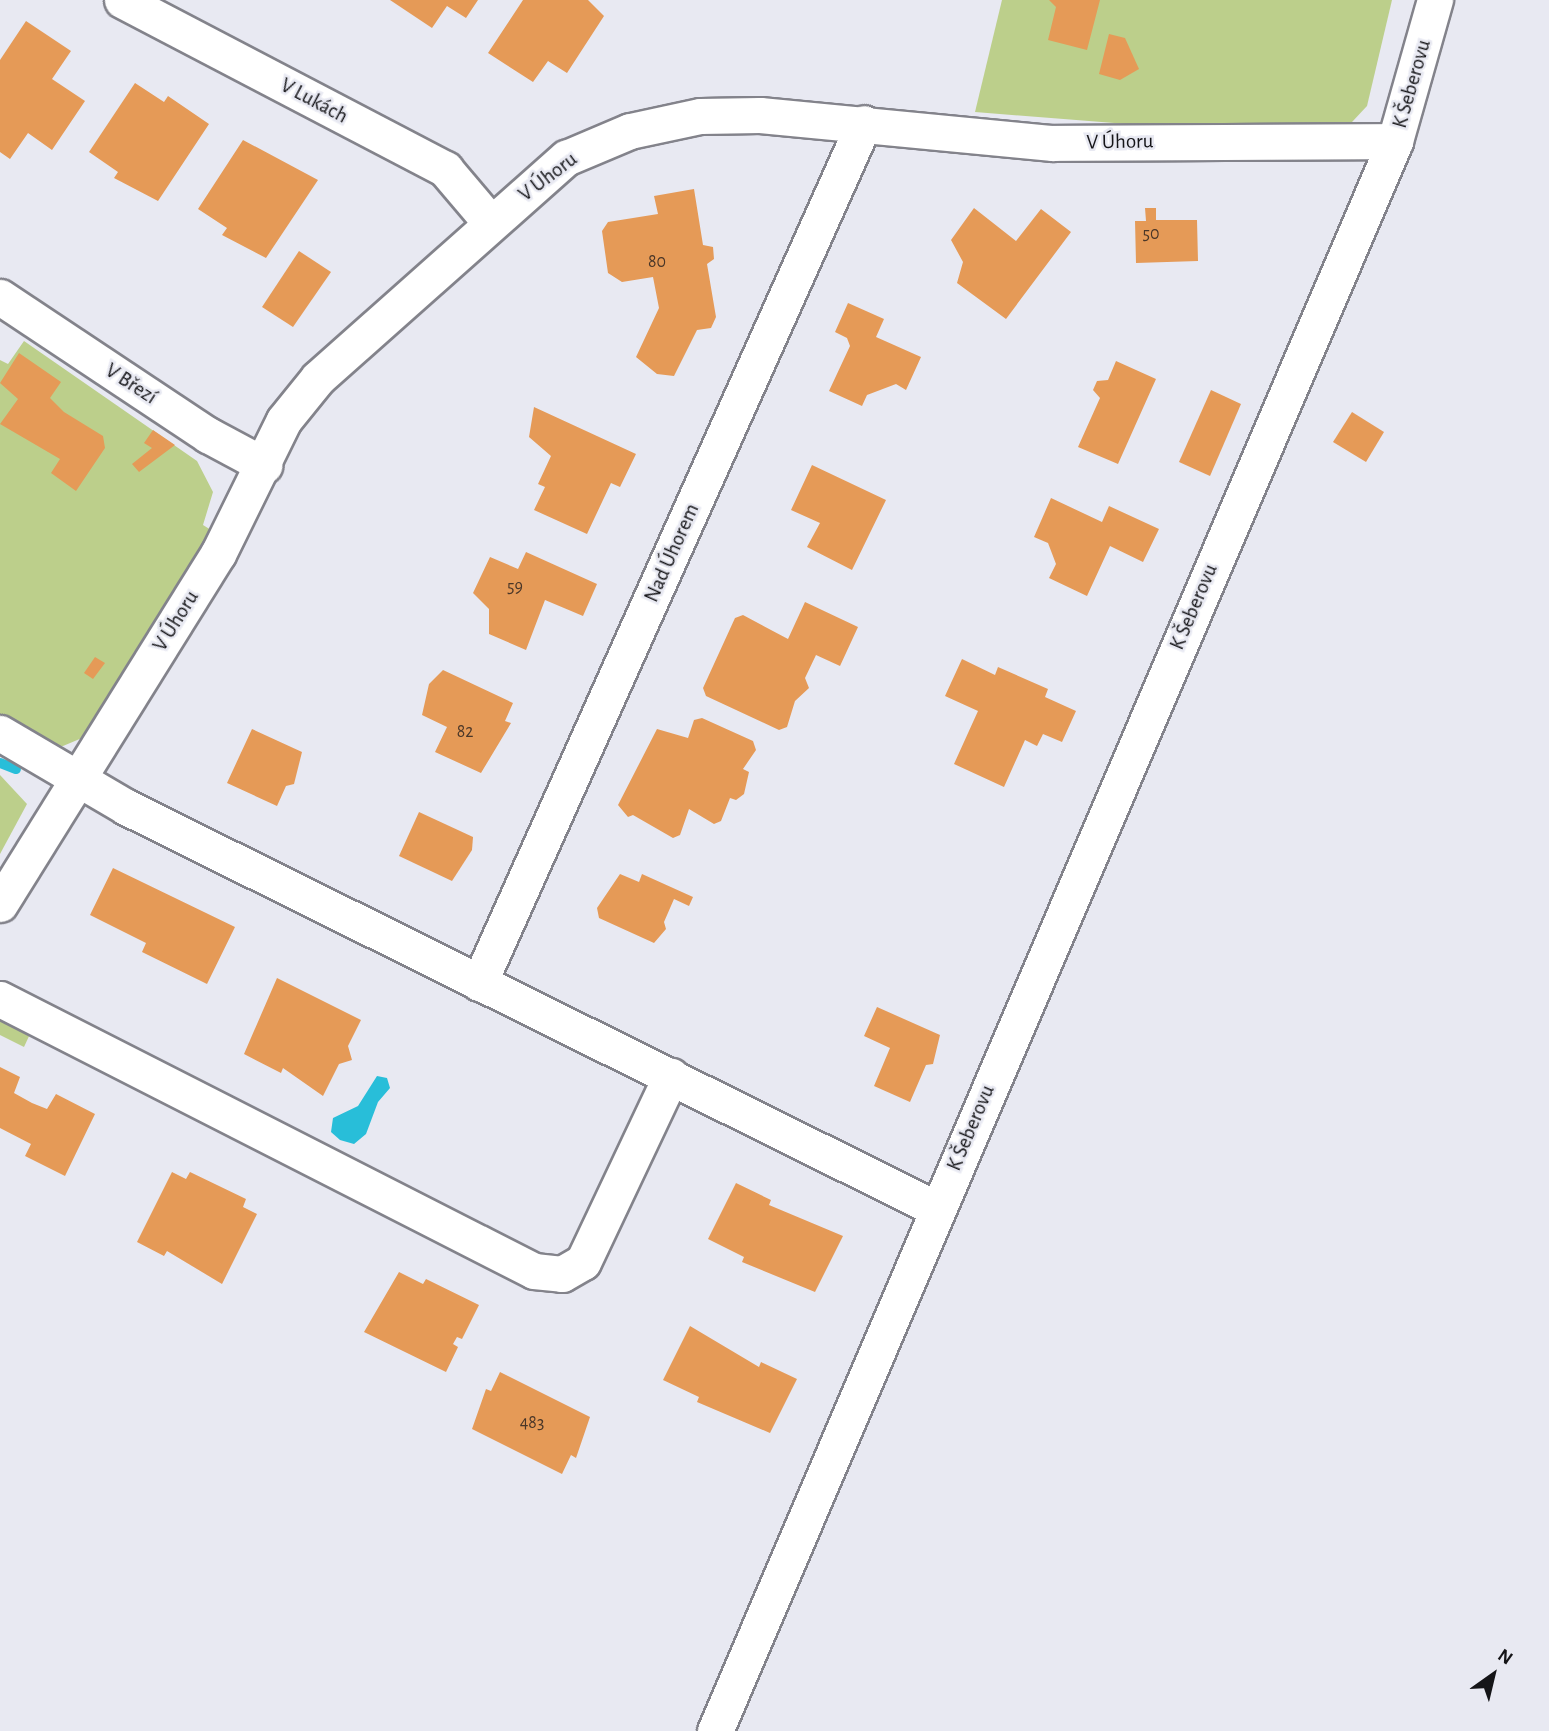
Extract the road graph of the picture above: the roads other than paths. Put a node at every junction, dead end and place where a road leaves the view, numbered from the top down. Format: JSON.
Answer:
{"nodes":[{"id":1,"x":122,"y":0,"type":"edge"},
{"id":2,"x":1435,"y":0,"type":"edge"},
{"id":3,"x":864,"y":123,"type":"junction"},
{"id":4,"x":1395,"y":141,"type":"junction"},
{"id":5,"x":490,"y":222,"type":"junction"},
{"id":6,"x":0,"y":298,"type":"edge"},
{"id":7,"x":264,"y":466,"type":"junction"},
{"id":8,"x":0,"y":733,"type":"edge"},
{"id":9,"x":79,"y":778,"type":"junction"},
{"id":10,"x":0,"y":904,"type":"edge"},
{"id":11,"x":479,"y":983,"type":"junction"},
{"id":12,"x":0,"y":999,"type":"edge"},
{"id":13,"x":671,"y":1076,"type":"junction"},
{"id":14,"x":937,"y":1209,"type":"junction"},
{"id":15,"x":715,"y":1731,"type":"edge"}],
"edges":[{"from":1,"to":5,"type":"street","name":"V Lukách"},
{"from":2,"to":4,"type":"street","name":"K Šeberovu"},
{"from":3,"to":4,"type":"street","name":"V Úhoru"},
{"from":3,"to":5,"type":"street","name":"V Úhoru"},
{"from":3,"to":11,"type":"street","name":"Nad Úhorem"},
{"from":4,"to":14,"type":"street","name":"K Šeberovu"},
{"from":5,"to":7,"type":"street","name":"V Úhoru"},
{"from":6,"to":7,"type":"street","name":"V Březí"},
{"from":7,"to":9,"type":"street","name":"V Úhoru"},
{"from":8,"to":9,"type":"street"},
{"from":9,"to":10,"type":"street","name":"V Úhoru"},
{"from":9,"to":11,"type":"street"},
{"from":11,"to":13,"type":"street"},
{"from":12,"to":13,"type":"street"},
{"from":13,"to":14,"type":"street"},
{"from":14,"to":15,"type":"street","name":"K Šeberovu"}]}
